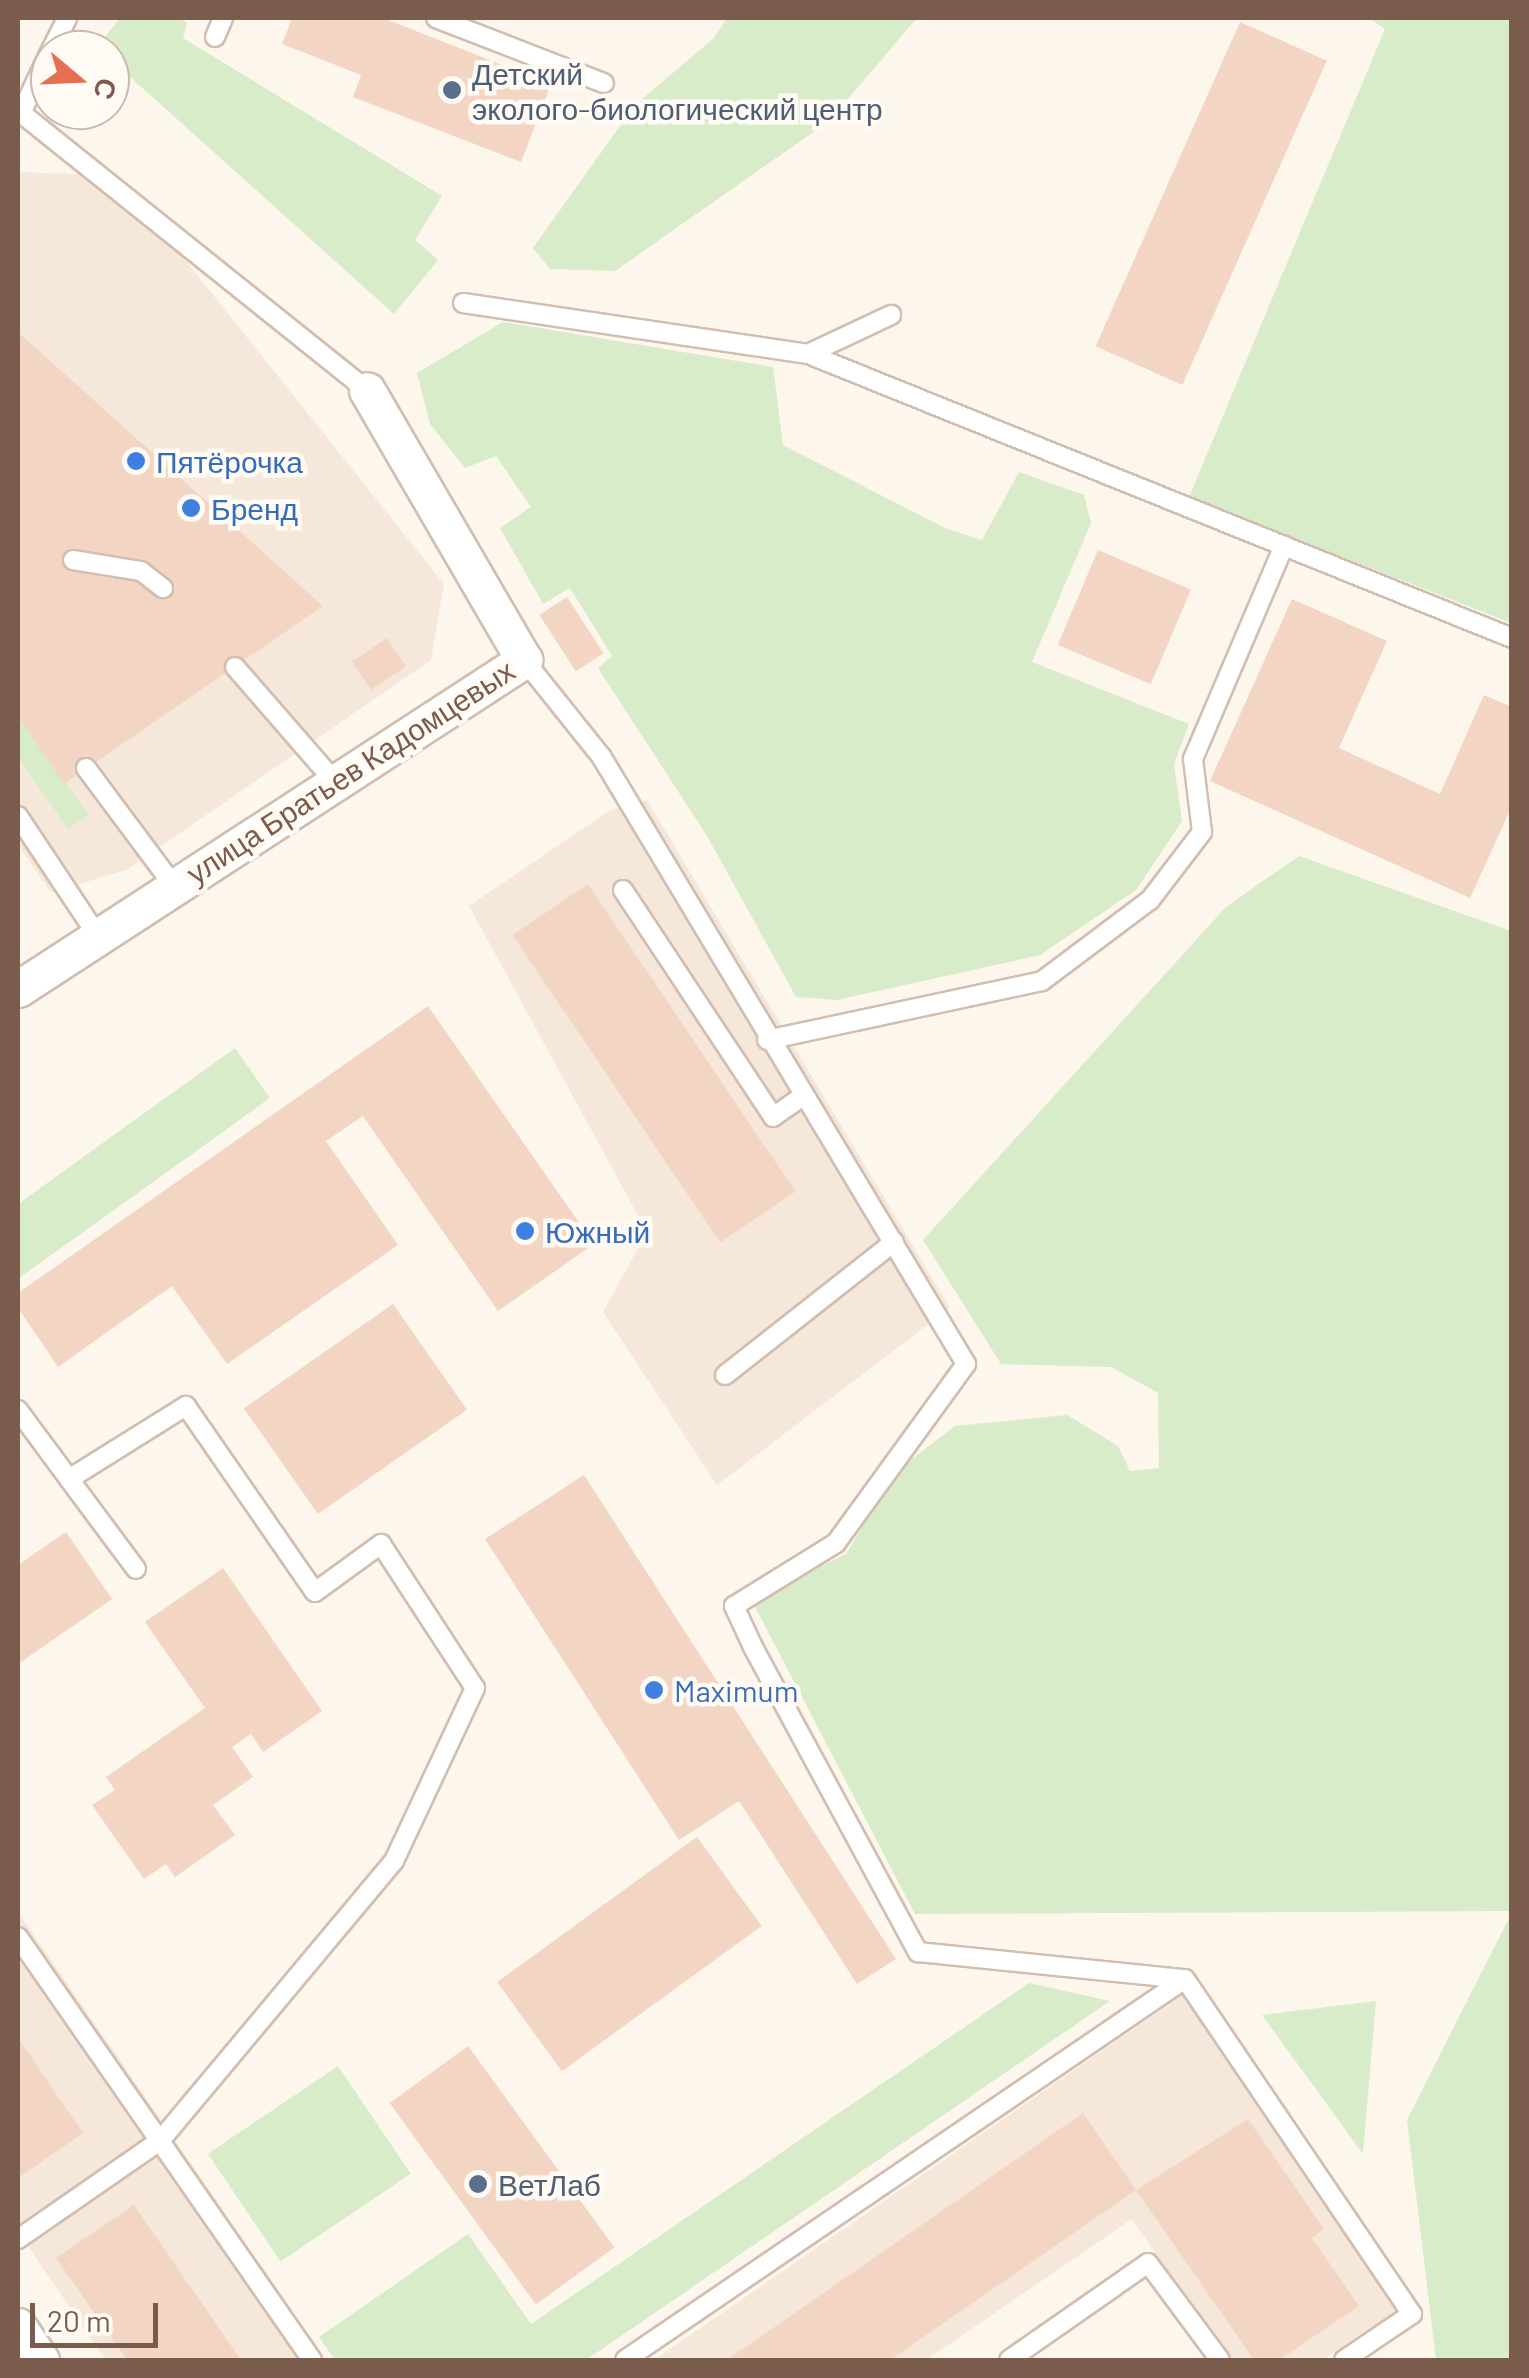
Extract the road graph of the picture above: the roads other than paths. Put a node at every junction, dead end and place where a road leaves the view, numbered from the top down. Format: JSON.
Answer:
{"nodes":[{"id":1,"x":223,"y":18,"type":"edge"},
{"id":2,"x":436,"y":18,"type":"edge"},
{"id":3,"x":215,"y":37,"type":"dead end"},
{"id":4,"x":604,"y":83,"type":"dead end"},
{"id":5,"x":30,"y":94,"type":"edge"},
{"id":6,"x":30,"y":120,"type":"edge"},
{"id":7,"x":42,"y":130,"type":"edge"},
{"id":8,"x":462,"y":303,"type":"dead end"},
{"id":9,"x":891,"y":315,"type":"dead end"},
{"id":10,"x":808,"y":354,"type":"junction"},
{"id":11,"x":367,"y":390,"type":"joint"},
{"id":12,"x":1284,"y":546,"type":"junction"},
{"id":13,"x":73,"y":560,"type":"dead end"},
{"id":14,"x":163,"y":588,"type":"dead end"},
{"id":15,"x":1512,"y":638,"type":"edge"},
{"id":16,"x":524,"y":660,"type":"junction"},
{"id":17,"x":235,"y":667,"type":"dead end"},
{"id":18,"x":86,"y":768,"type":"dead end"},
{"id":19,"x":335,"y":782,"type":"junction"},
{"id":20,"x":18,"y":816,"type":"edge"},
{"id":21,"x":174,"y":886,"type":"junction"},
{"id":22,"x":623,"y":890,"type":"dead end"},
{"id":23,"x":97,"y":934,"type":"junction"},
{"id":24,"x":18,"y":989,"type":"edge"},
{"id":25,"x":767,"y":1040,"type":"junction"},
{"id":26,"x":802,"y":1097,"type":"junction"},
{"id":27,"x":894,"y":1242,"type":"junction"},
{"id":28,"x":725,"y":1374,"type":"dead end"},
{"id":29,"x":18,"y":1410,"type":"edge"},
{"id":30,"x":69,"y":1479,"type":"junction"},
{"id":31,"x":136,"y":1569,"type":"dead end"},
{"id":32,"x":18,"y":1937,"type":"edge"},
{"id":33,"x":1185,"y":1979,"type":"junction"},
{"id":34,"x":161,"y":2140,"type":"junction"},
{"id":35,"x":18,"y":2239,"type":"edge"},
{"id":36,"x":18,"y":2326,"type":"edge"},
{"id":37,"x":42,"y":2360,"type":"edge"},
{"id":38,"x":312,"y":2360,"type":"edge"},
{"id":39,"x":625,"y":2360,"type":"edge"},
{"id":40,"x":1009,"y":2360,"type":"edge"},
{"id":41,"x":1220,"y":2360,"type":"edge"},
{"id":42,"x":1344,"y":2360,"type":"edge"}],
"edges":[{"from":1,"to":3,"type":"lane"},
{"from":2,"to":4,"type":"lane"},
{"from":5,"to":6,"type":"lane"},
{"from":7,"to":11,"type":"lane"},
{"from":8,"to":10,"type":"lane"},
{"from":9,"to":10,"type":"lane"},
{"from":10,"to":12,"type":"lane"},
{"from":11,"to":16,"type":"street","name":"улица Братьев Кадомцевых"},
{"from":12,"to":15,"type":"lane"},
{"from":12,"to":25,"type":"lane"},
{"from":13,"to":14,"type":"lane"},
{"from":16,"to":19,"type":"street","name":"улица Братьев Кадомцевых"},
{"from":16,"to":25,"type":"lane"},
{"from":17,"to":19,"type":"lane"},
{"from":18,"to":21,"type":"lane"},
{"from":19,"to":21,"type":"street","name":"улица Братьев Кадомцевых"},
{"from":20,"to":23,"type":"lane"},
{"from":21,"to":23,"type":"street","name":"улица Братьев Кадомцевых"},
{"from":22,"to":26,"type":"lane"},
{"from":23,"to":24,"type":"street","name":"улица Братьев Кадомцевых"},
{"from":25,"to":26,"type":"lane"},
{"from":26,"to":27,"type":"lane"},
{"from":27,"to":28,"type":"lane"},
{"from":27,"to":33,"type":"lane"},
{"from":29,"to":30,"type":"lane"},
{"from":30,"to":31,"type":"lane"},
{"from":30,"to":34,"type":"lane"},
{"from":32,"to":34,"type":"lane"},
{"from":33,"to":39,"type":"lane"},
{"from":33,"to":42,"type":"lane"},
{"from":34,"to":35,"type":"lane"},
{"from":34,"to":38,"type":"lane"},
{"from":36,"to":37,"type":"street"},
{"from":40,"to":41,"type":"lane"}]}
